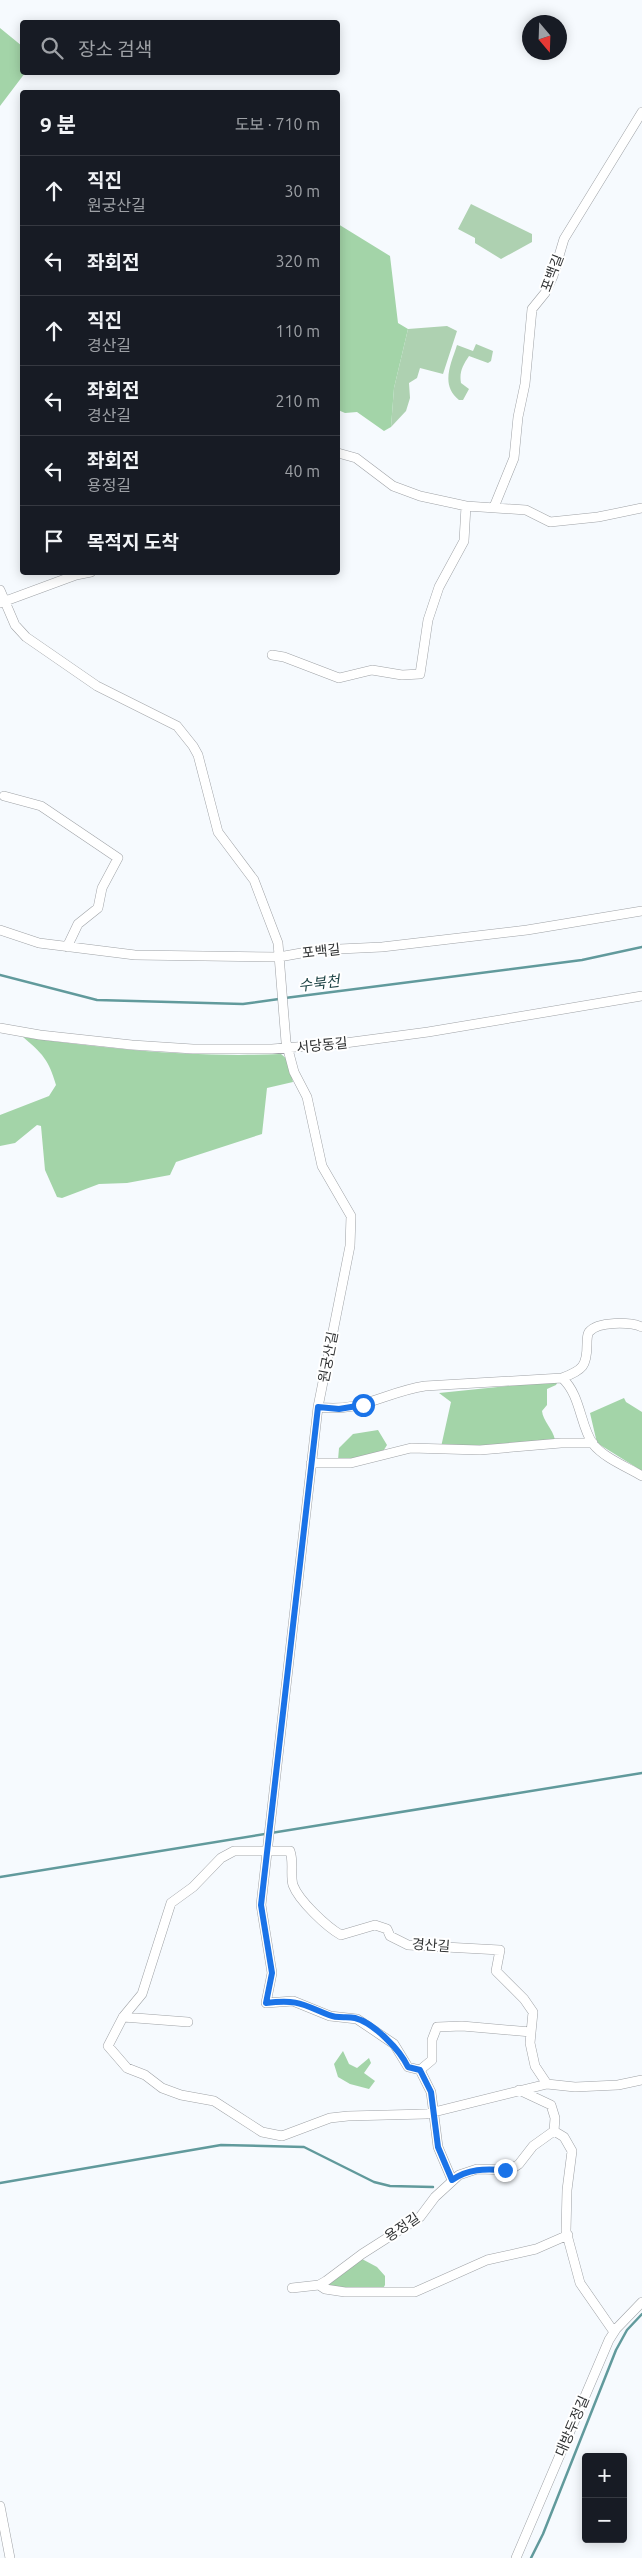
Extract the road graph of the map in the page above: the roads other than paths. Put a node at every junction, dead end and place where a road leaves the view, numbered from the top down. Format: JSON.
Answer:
{"nodes":[{"id":1,"x":642,"y":112,"type":"edge"},
{"id":2,"x":340,"y":454,"type":"edge"},
{"id":3,"x":466,"y":506,"type":"junction"},
{"id":4,"x":494,"y":507,"type":"junction"},
{"id":5,"x":642,"y":508,"type":"edge"},
{"id":6,"x":80,"y":575,"type":"edge"},
{"id":7,"x":0,"y":590,"type":"edge"},
{"id":8,"x":2,"y":602,"type":"edge"},
{"id":9,"x":272,"y":655,"type":"dead end"},
{"id":10,"x":4,"y":796,"type":"dead end"},
{"id":11,"x":642,"y":911,"type":"edge"},
{"id":12,"x":0,"y":930,"type":"edge"},
{"id":13,"x":67,"y":947,"type":"junction"},
{"id":14,"x":280,"y":960,"type":"junction"},
{"id":15,"x":642,"y":996,"type":"edge"},
{"id":16,"x":0,"y":1028,"type":"edge"},
{"id":17,"x":287,"y":1045,"type":"junction"},
{"id":18,"x":642,"y":1326,"type":"edge"},
{"id":19,"x":562,"y":1378,"type":"junction"},
{"id":20,"x":318,"y":1407,"type":"junction"},
{"id":21,"x":593,"y":1443,"type":"junction"},
{"id":22,"x":311,"y":1462,"type":"junction"},
{"id":23,"x":642,"y":1476,"type":"edge"},
{"id":24,"x":268,"y":1845,"type":"junction"},
{"id":25,"x":123,"y":2017,"type":"junction"},
{"id":26,"x":188,"y":2022,"type":"dead end"},
{"id":27,"x":531,"y":2032,"type":"junction"},
{"id":28,"x":420,"y":2070,"type":"junction"},
{"id":29,"x":642,"y":2080,"type":"edge"},
{"id":30,"x":548,"y":2084,"type":"junction"},
{"id":31,"x":519,"y":2090,"type":"junction"},
{"id":32,"x":432,"y":2112,"type":"junction"},
{"id":33,"x":554,"y":2131,"type":"junction"},
{"id":34,"x":452,"y":2180,"type":"junction"},
{"id":35,"x":568,"y":2235,"type":"junction"},
{"id":36,"x":319,"y":2285,"type":"junction"},
{"id":37,"x":292,"y":2288,"type":"dead end"},
{"id":38,"x":642,"y":2302,"type":"edge"},
{"id":39,"x":614,"y":2332,"type":"junction"},
{"id":40,"x":0,"y":2510,"type":"edge"},
{"id":41,"x":10,"y":2558,"type":"edge"},
{"id":42,"x":516,"y":2558,"type":"edge"}],
"edges":[{"from":1,"to":4,"type":"street","name":"포백길"},
{"from":2,"to":3,"type":"street"},
{"from":3,"to":4,"type":"street"},
{"from":3,"to":9,"type":"street"},
{"from":4,"to":5,"type":"street"},
{"from":6,"to":8,"type":"street"},
{"from":7,"to":8,"type":"street","name":"원궁산길"},
{"from":8,"to":14,"type":"street","name":"원궁산길"},
{"from":10,"to":13,"type":"street"},
{"from":11,"to":14,"type":"street","name":"포백길"},
{"from":12,"to":13,"type":"street","name":"포백길"},
{"from":13,"to":14,"type":"street","name":"포백길"},
{"from":14,"to":17,"type":"street","name":"원궁산길"},
{"from":15,"to":17,"type":"street","name":"서당동길"},
{"from":16,"to":17,"type":"street","name":"서당동길"},
{"from":17,"to":20,"type":"street","name":"원궁산길"},
{"from":18,"to":19,"type":"street"},
{"from":19,"to":20,"type":"street"},
{"from":19,"to":21,"type":"street"},
{"from":20,"to":22,"type":"street","name":"원궁산길"},
{"from":21,"to":22,"type":"street"},
{"from":21,"to":23,"type":"street"},
{"from":22,"to":24,"type":"street","name":"원궁산길"},
{"from":24,"to":25,"type":"street","name":"경산길"},
{"from":24,"to":27,"type":"street","name":"경산길"},
{"from":24,"to":28,"type":"street"},
{"from":25,"to":26,"type":"street"},
{"from":25,"to":32,"type":"street","name":"경산길"},
{"from":27,"to":28,"type":"street"},
{"from":27,"to":30,"type":"street","name":"경산길"},
{"from":28,"to":32,"type":"street"},
{"from":29,"to":30,"type":"street","name":"경산길"},
{"from":30,"to":31,"type":"street","name":"경산길"},
{"from":31,"to":32,"type":"street","name":"경산길"},
{"from":31,"to":33,"type":"street"},
{"from":32,"to":34,"type":"street"},
{"from":33,"to":34,"type":"street","name":"용정길"},
{"from":33,"to":35,"type":"street"},
{"from":34,"to":36,"type":"street","name":"용정길"},
{"from":35,"to":36,"type":"street"},
{"from":35,"to":39,"type":"street"},
{"from":36,"to":37,"type":"street","name":"용정길"},
{"from":38,"to":39,"type":"street","name":"대방두정길"},
{"from":39,"to":42,"type":"street","name":"대방두정길"},
{"from":40,"to":41,"type":"street"}]}
